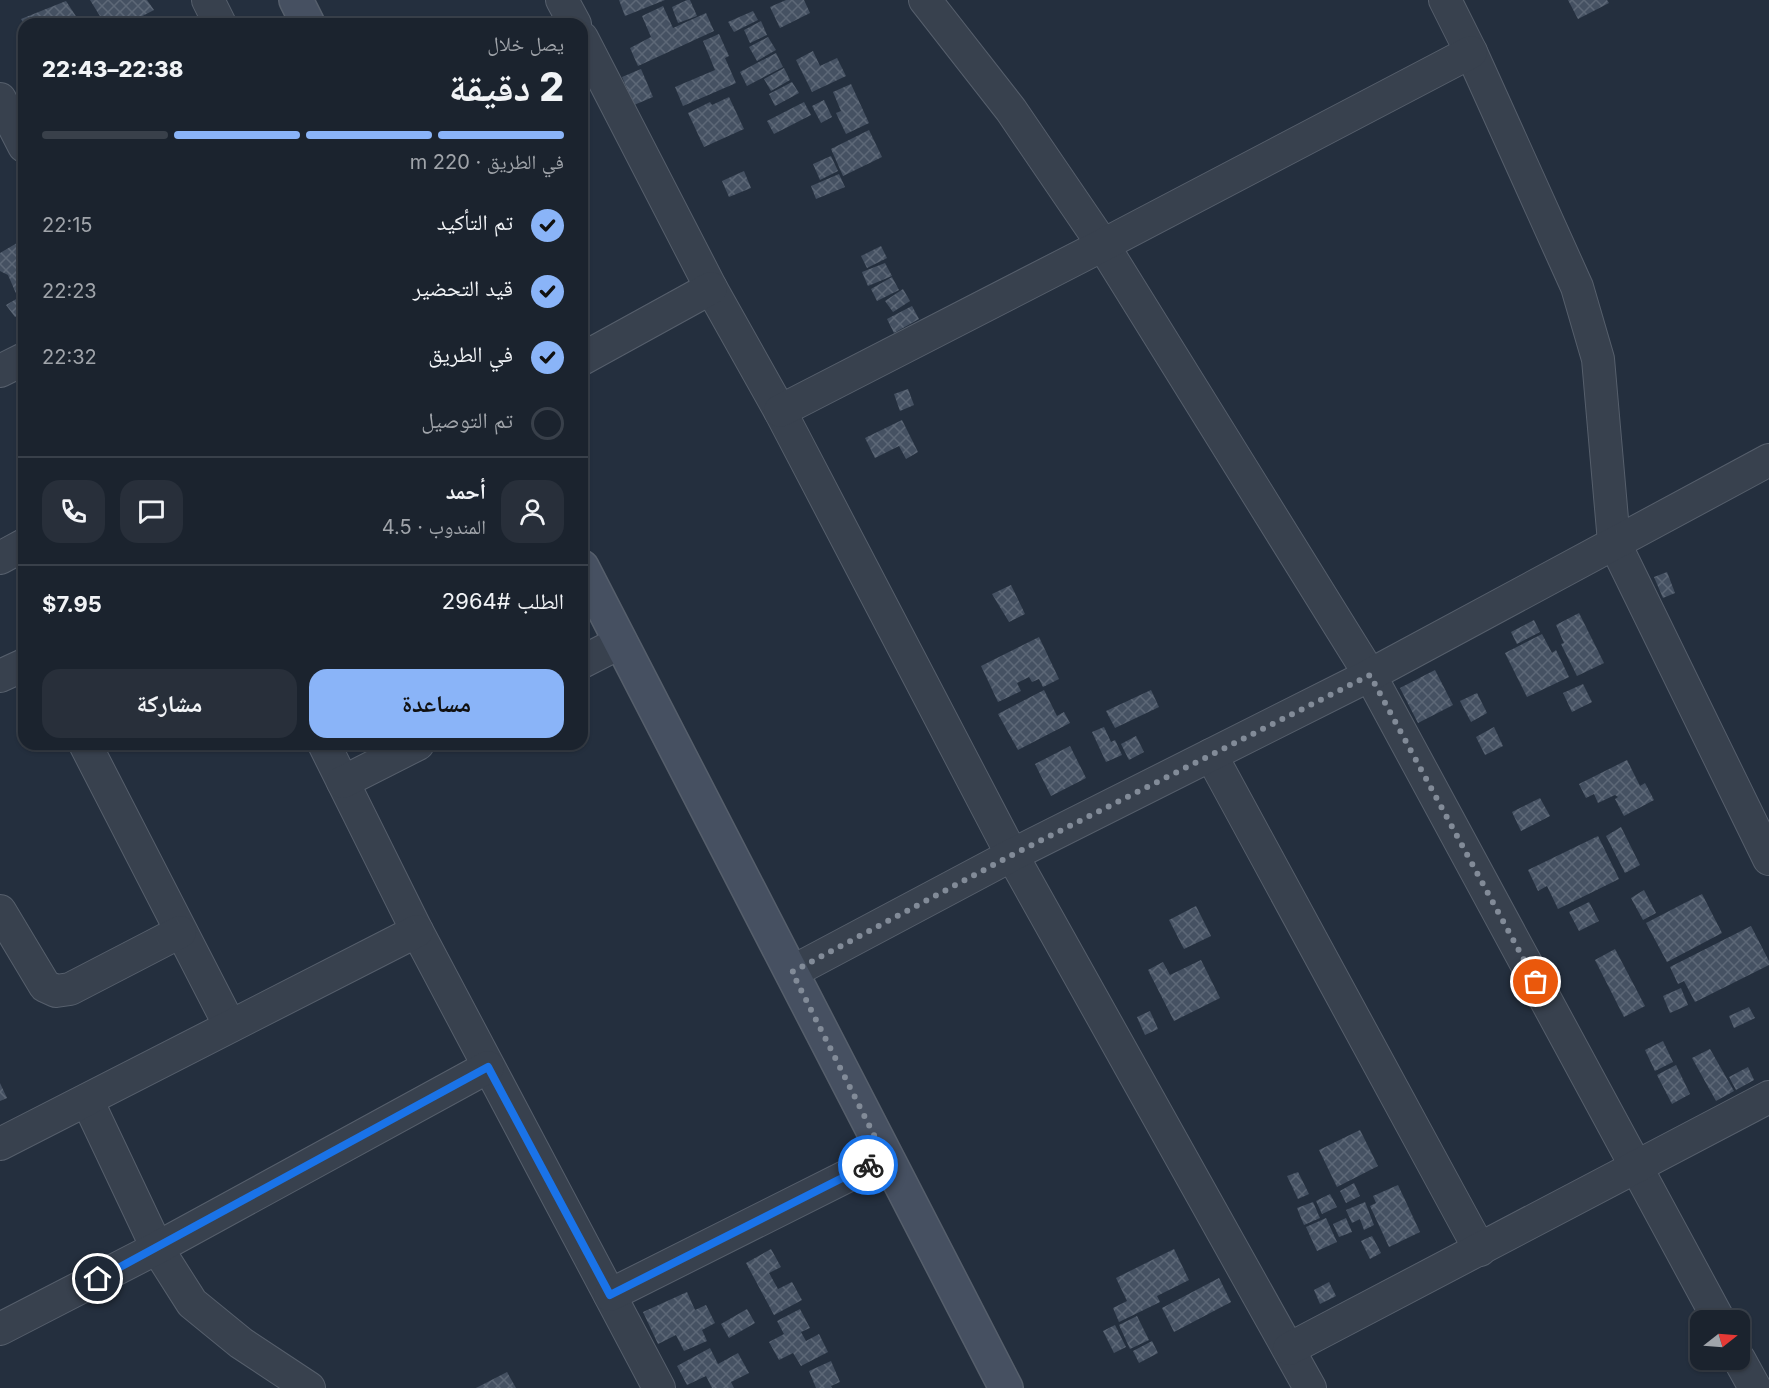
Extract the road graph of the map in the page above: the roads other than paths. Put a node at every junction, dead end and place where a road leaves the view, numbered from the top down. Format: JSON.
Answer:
{"nodes":[{"id":1,"x":208,"y":0,"type":"edge"},
{"id":2,"x":296,"y":0,"type":"edge"},
{"id":3,"x":562,"y":0,"type":"edge"},
{"id":4,"x":925,"y":0,"type":"edge"},
{"id":5,"x":1445,"y":0,"type":"edge"},
{"id":6,"x":217,"y":18,"type":"edge"},
{"id":7,"x":305,"y":18,"type":"edge"},
{"id":8,"x":572,"y":18,"type":"edge"},
{"id":9,"x":588,"y":50,"type":"edge"},
{"id":10,"x":1471,"y":52,"type":"junction"},
{"id":11,"x":0,"y":99,"type":"edge"},
{"id":12,"x":18,"y":134,"type":"edge"},
{"id":13,"x":1103,"y":245,"type":"junction"},
{"id":14,"x":711,"y":288,"type":"junction"},
{"id":15,"x":588,"y":356,"type":"edge"},
{"id":16,"x":18,"y":362,"type":"edge"},
{"id":17,"x":0,"y":371,"type":"edge"},
{"id":18,"x":780,"y":411,"type":"junction"},
{"id":19,"x":1769,"y":460,"type":"edge"},
{"id":20,"x":1614,"y":542,"type":"junction"},
{"id":21,"x":18,"y":548,"type":"edge"},
{"id":22,"x":0,"y":558,"type":"edge"},
{"id":23,"x":588,"y":579,"type":"edge"},
{"id":24,"x":621,"y":642,"type":"junction"},
{"id":25,"x":588,"y":659,"type":"edge"},
{"id":26,"x":18,"y":668,"type":"edge"},
{"id":27,"x":1370,"y":675,"type":"junction"},
{"id":28,"x":0,"y":676,"type":"edge"},
{"id":29,"x":88,"y":750,"type":"edge"},
{"id":30,"x":327,"y":750,"type":"edge"},
{"id":31,"x":406,"y":750,"type":"edge"},
{"id":32,"x":1211,"y":755,"type":"junction"},
{"id":33,"x":343,"y":782,"type":"junction"},
{"id":34,"x":1012,"y":855,"type":"junction"},
{"id":35,"x":1769,"y":859,"type":"edge"},
{"id":36,"x":0,"y":911,"type":"edge"},
{"id":37,"x":417,"y":931,"type":"junction"},
{"id":38,"x":180,"y":932,"type":"junction"},
{"id":39,"x":792,"y":972,"type":"junction"},
{"id":40,"x":230,"y":1026,"type":"junction"},
{"id":41,"x":488,"y":1067,"type":"junction"},
{"id":42,"x":1769,"y":1096,"type":"edge"},
{"id":43,"x":87,"y":1100,"type":"junction"},
{"id":44,"x":0,"y":1144,"type":"edge"},
{"id":45,"x":885,"y":1157,"type":"junction"},
{"id":46,"x":1636,"y":1166,"type":"junction"},
{"id":47,"x":157,"y":1248,"type":"junction"},
{"id":48,"x":1480,"y":1250,"type":"junction"},
{"id":49,"x":610,"y":1295,"type":"junction"},
{"id":50,"x":1714,"y":1310,"type":"edge"},
{"id":51,"x":0,"y":1329,"type":"edge"},
{"id":52,"x":1289,"y":1349,"type":"junction"},
{"id":53,"x":1745,"y":1370,"type":"edge"},
{"id":54,"x":309,"y":1388,"type":"edge"},
{"id":55,"x":659,"y":1388,"type":"edge"},
{"id":56,"x":1006,"y":1388,"type":"edge"},
{"id":57,"x":1310,"y":1388,"type":"edge"},
{"id":58,"x":1755,"y":1388,"type":"edge"}],
"edges":[{"from":1,"to":6,"type":"street"},
{"from":2,"to":7,"type":"street"},
{"from":3,"to":8,"type":"street"},
{"from":4,"to":13,"type":"street"},
{"from":5,"to":10,"type":"street"},
{"from":9,"to":14,"type":"street"},
{"from":10,"to":13,"type":"street"},
{"from":10,"to":20,"type":"street"},
{"from":11,"to":12,"type":"street"},
{"from":13,"to":18,"type":"street"},
{"from":13,"to":27,"type":"street"},
{"from":14,"to":15,"type":"street"},
{"from":14,"to":18,"type":"street"},
{"from":16,"to":17,"type":"street"},
{"from":18,"to":34,"type":"street"},
{"from":19,"to":20,"type":"street"},
{"from":20,"to":27,"type":"street"},
{"from":20,"to":35,"type":"street"},
{"from":21,"to":22,"type":"street"},
{"from":23,"to":24,"type":"street"},
{"from":24,"to":25,"type":"street"},
{"from":24,"to":39,"type":"street"},
{"from":26,"to":28,"type":"street"},
{"from":27,"to":32,"type":"street"},
{"from":27,"to":46,"type":"street"},
{"from":29,"to":38,"type":"street"},
{"from":30,"to":33,"type":"street"},
{"from":31,"to":33,"type":"street"},
{"from":32,"to":34,"type":"street"},
{"from":32,"to":48,"type":"street"},
{"from":33,"to":37,"type":"street"},
{"from":34,"to":39,"type":"street"},
{"from":34,"to":52,"type":"street"},
{"from":36,"to":38,"type":"street"},
{"from":37,"to":40,"type":"street"},
{"from":37,"to":41,"type":"street"},
{"from":38,"to":40,"type":"street"},
{"from":39,"to":45,"type":"street"},
{"from":40,"to":43,"type":"street"},
{"from":41,"to":47,"type":"street"},
{"from":41,"to":49,"type":"street"},
{"from":42,"to":46,"type":"street"},
{"from":43,"to":44,"type":"street"},
{"from":43,"to":47,"type":"street"},
{"from":45,"to":49,"type":"street"},
{"from":45,"to":56,"type":"street"},
{"from":46,"to":48,"type":"street"},
{"from":46,"to":50,"type":"street"},
{"from":47,"to":51,"type":"street"},
{"from":47,"to":54,"type":"street"},
{"from":48,"to":52,"type":"street"},
{"from":49,"to":55,"type":"street"},
{"from":52,"to":57,"type":"street"},
{"from":53,"to":58,"type":"street"}]}
